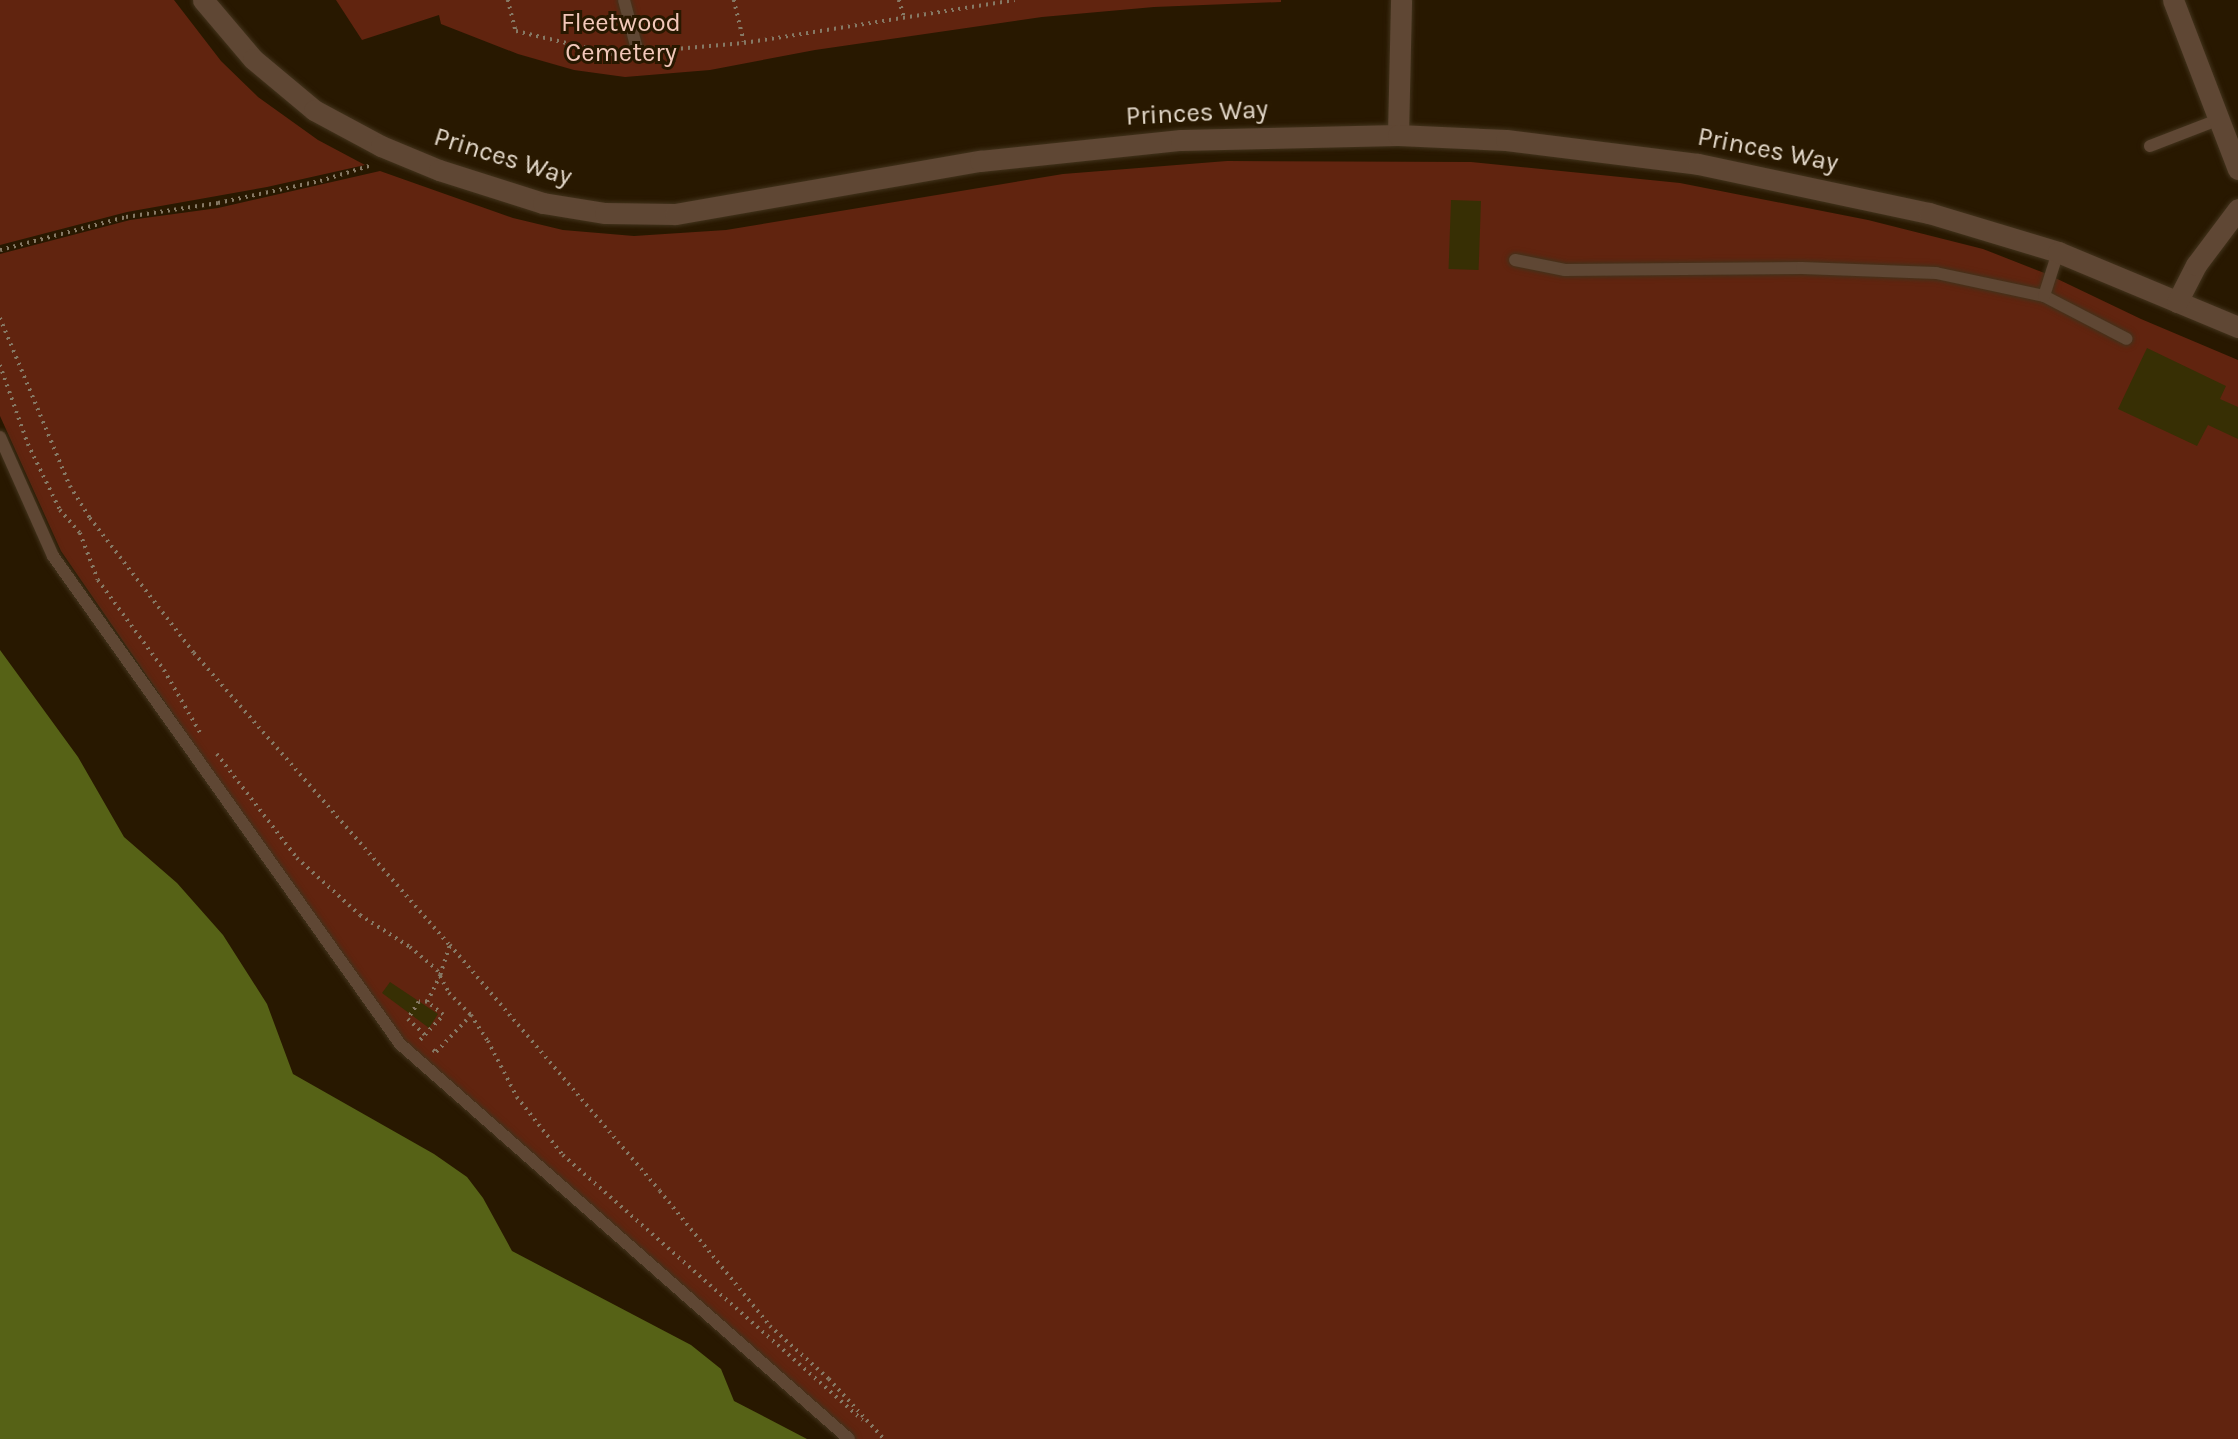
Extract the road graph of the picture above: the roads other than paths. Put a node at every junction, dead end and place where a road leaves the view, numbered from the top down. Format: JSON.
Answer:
{"nodes":[{"id":1,"x":203,"y":0,"type":"edge"},
{"id":2,"x":624,"y":0,"type":"edge"},
{"id":3,"x":1401,"y":0,"type":"edge"},
{"id":4,"x":2174,"y":0,"type":"edge"},
{"id":5,"x":638,"y":53,"type":"road end"},
{"id":6,"x":2220,"y":119,"type":"junction"},
{"id":7,"x":1398,"y":135,"type":"junction"},
{"id":8,"x":2150,"y":146,"type":"dead end"},
{"id":9,"x":2238,"y":169,"type":"edge"},
{"id":10,"x":2238,"y":209,"type":"edge"},
{"id":11,"x":2058,"y":252,"type":"junction"},
{"id":12,"x":1515,"y":260,"type":"dead end"},
{"id":13,"x":2043,"y":296,"type":"junction"},
{"id":14,"x":2177,"y":302,"type":"junction"},
{"id":15,"x":2238,"y":327,"type":"edge"},
{"id":16,"x":2127,"y":339,"type":"dead end"},
{"id":17,"x":0,"y":437,"type":"edge"},
{"id":18,"x":849,"y":1439,"type":"edge"}],
"edges":[{"from":1,"to":7,"type":"street","name":"Princes Way"},
{"from":2,"to":5,"type":"lane"},
{"from":3,"to":7,"type":"street"},
{"from":4,"to":6,"type":"street"},
{"from":6,"to":8,"type":"lane"},
{"from":6,"to":9,"type":"street"},
{"from":7,"to":11,"type":"street","name":"Princes Way"},
{"from":10,"to":14,"type":"street"},
{"from":11,"to":13,"type":"lane"},
{"from":11,"to":14,"type":"street","name":"Princes Way"},
{"from":12,"to":13,"type":"lane"},
{"from":13,"to":16,"type":"lane"},
{"from":14,"to":15,"type":"street","name":"Princes Way"},
{"from":17,"to":18,"type":"lane"}]}
